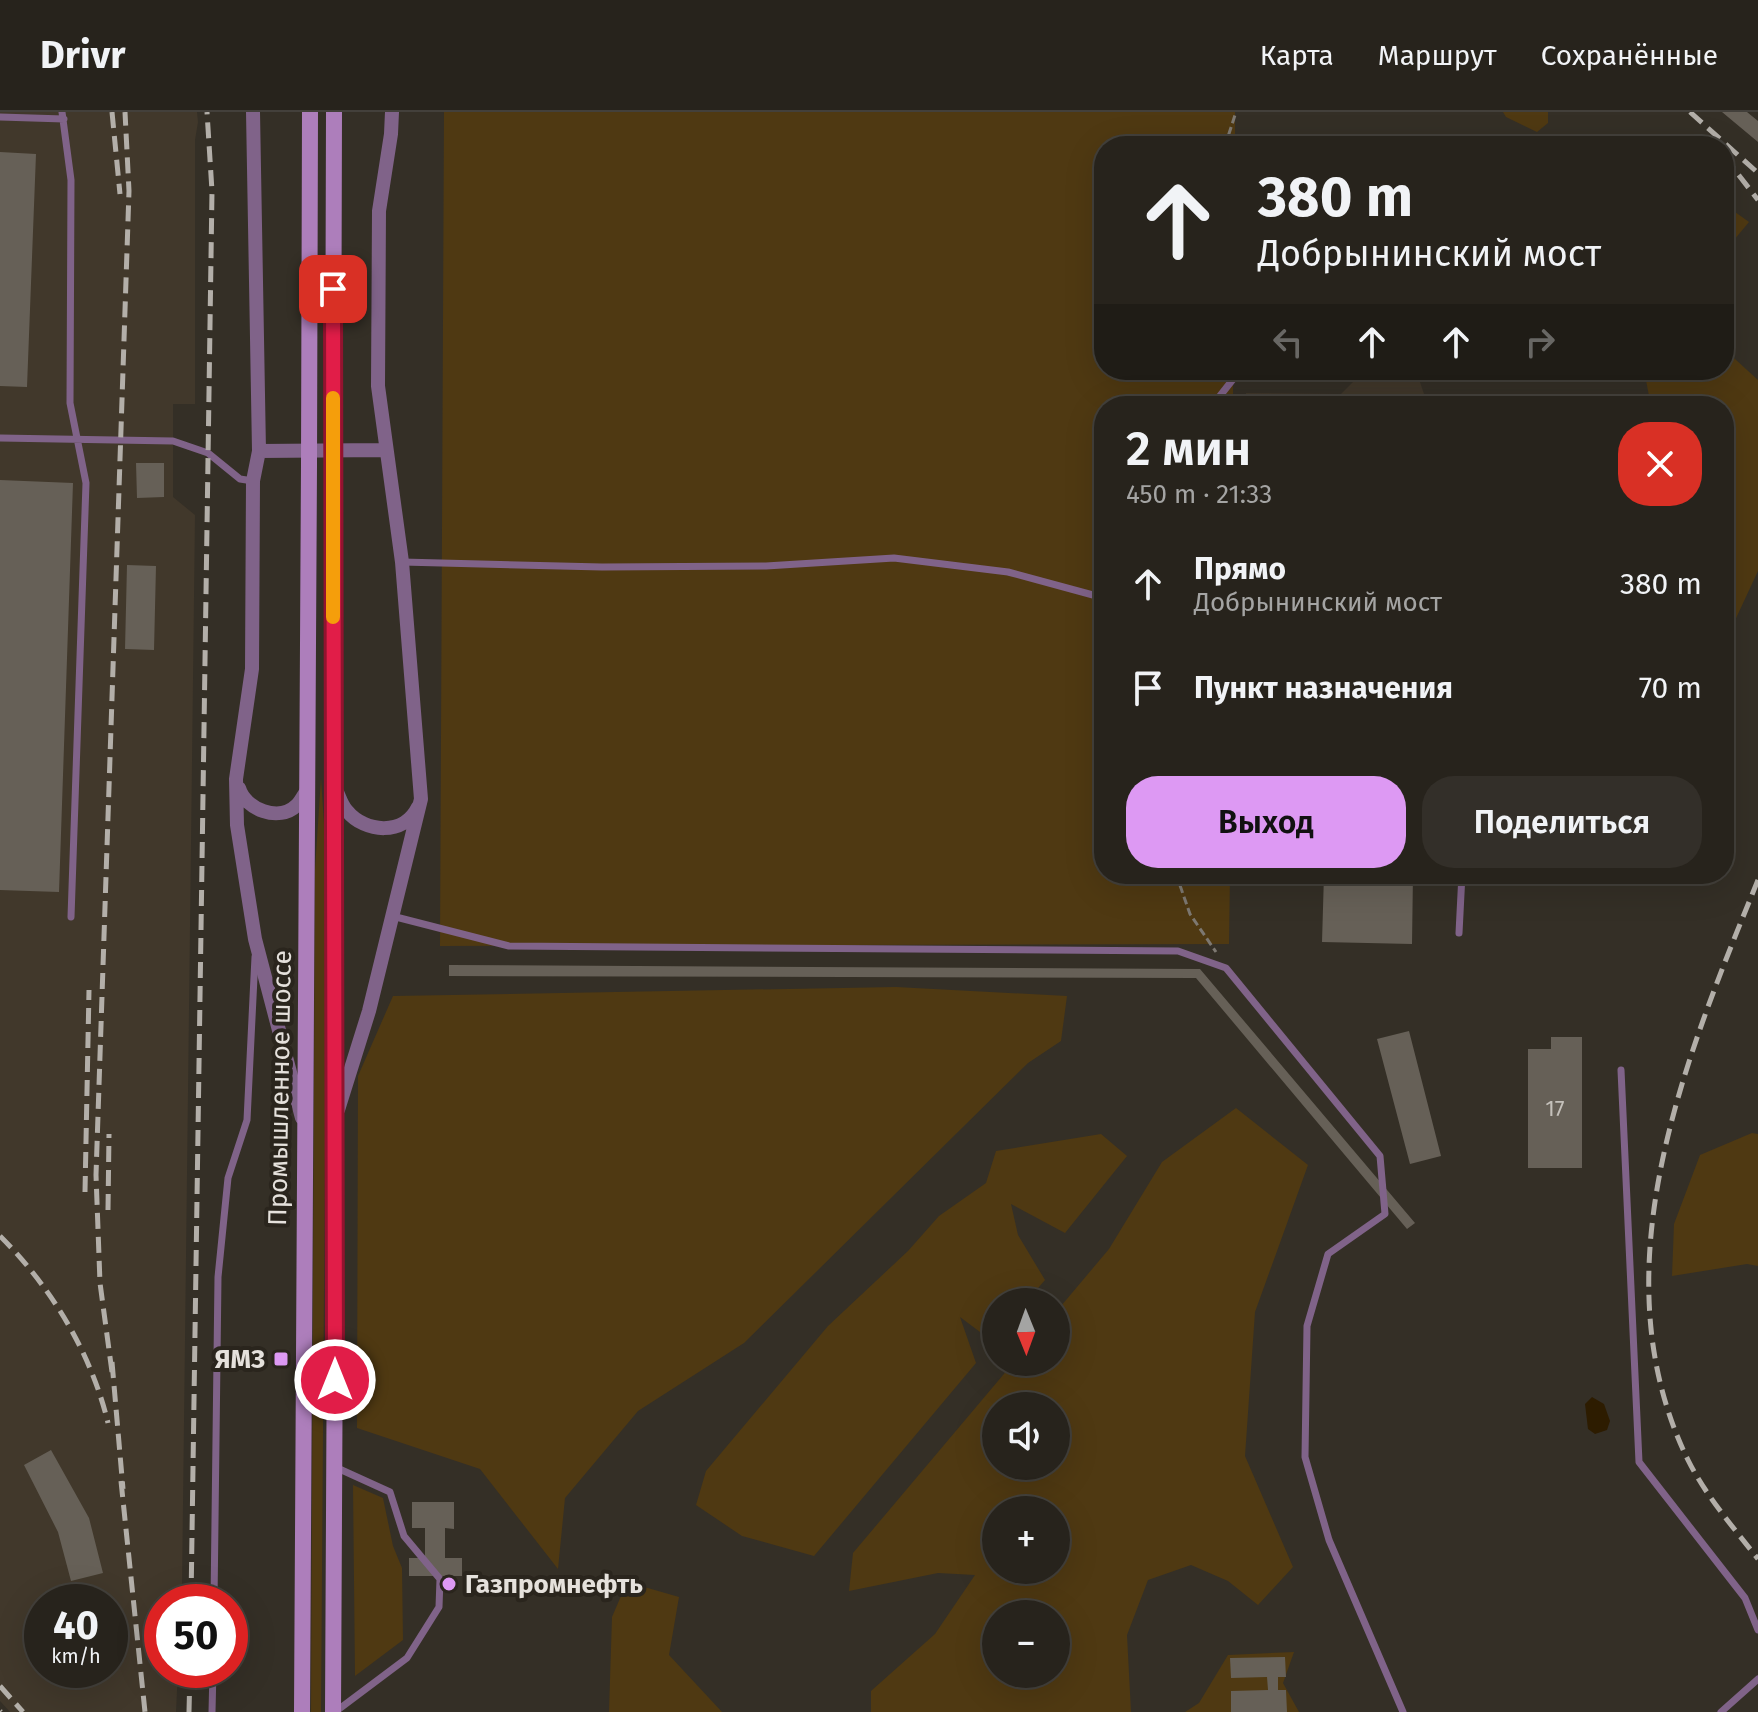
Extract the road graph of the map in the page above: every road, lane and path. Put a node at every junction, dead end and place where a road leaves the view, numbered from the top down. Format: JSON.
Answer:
{"nodes":[{"id":1,"x":253,"y":112,"type":"edge"},
{"id":2,"x":310,"y":112,"type":"edge"},
{"id":3,"x":334,"y":112,"type":"edge"},
{"id":4,"x":392,"y":112,"type":"edge"},
{"id":5,"x":1236,"y":112,"type":"edge"},
{"id":6,"x":63,"y":116,"type":"edge"},
{"id":7,"x":0,"y":117,"type":"edge"},
{"id":8,"x":1228,"y":136,"type":"edge"},
{"id":9,"x":1232,"y":380,"type":"edge"},
{"id":10,"x":1220,"y":396,"type":"edge"},
{"id":11,"x":0,"y":438,"type":"edge"},
{"id":12,"x":77,"y":441,"type":"junction"},
{"id":13,"x":385,"y":450,"type":"junction"},
{"id":14,"x":259,"y":451,"type":"junction"},
{"id":15,"x":253,"y":481,"type":"junction"},
{"id":16,"x":402,"y":562,"type":"junction"},
{"id":17,"x":1094,"y":595,"type":"edge"},
{"id":18,"x":236,"y":779,"type":"junction"},
{"id":19,"x":335,"y":787,"type":"junction"},
{"id":20,"x":308,"y":789,"type":"junction"},
{"id":21,"x":421,"y":799,"type":"junction"},
{"id":22,"x":1180,"y":884,"type":"edge"},
{"id":23,"x":1461,"y":884,"type":"edge"},
{"id":24,"x":392,"y":916,"type":"junction"},
{"id":25,"x":71,"y":917,"type":"dead end"},
{"id":26,"x":1459,"y":933,"type":"dead end"},
{"id":27,"x":255,"y":939,"type":"junction"},
{"id":28,"x":1226,"y":968,"type":"junction"},
{"id":29,"x":1621,"y":1070,"type":"dead end"},
{"id":30,"x":336,"y":1118,"type":"junction"},
{"id":31,"x":303,"y":1121,"type":"junction"},
{"id":32,"x":334,"y":1466,"type":"junction"},
{"id":33,"x":214,"y":1584,"type":"edge"},
{"id":34,"x":1758,"y":1630,"type":"edge"},
{"id":35,"x":1758,"y":1679,"type":"edge"},
{"id":36,"x":213,"y":1688,"type":"edge"},
{"id":37,"x":212,"y":1712,"type":"edge"},
{"id":38,"x":302,"y":1712,"type":"edge"},
{"id":39,"x":334,"y":1712,"type":"edge"},
{"id":40,"x":1403,"y":1712,"type":"edge"},
{"id":41,"x":1721,"y":1712,"type":"edge"}],
"edges":[{"from":1,"to":14,"type":"street"},
{"from":2,"to":20,"type":"main road","name":"Промышленное шоссе","bridge":true},
{"from":3,"to":19,"type":"main road","name":"Промышленное шоссе","bridge":true},
{"from":4,"to":13,"type":"street"},
{"from":5,"to":8,"type":"path"},
{"from":6,"to":7,"type":"lane"},
{"from":6,"to":12,"type":"lane"},
{"from":9,"to":10,"type":"lane"},
{"from":11,"to":12,"type":"lane"},
{"from":12,"to":15,"type":"lane"},
{"from":12,"to":25,"type":"lane"},
{"from":13,"to":14,"type":"street"},
{"from":13,"to":16,"type":"street"},
{"from":14,"to":15,"type":"street"},
{"from":15,"to":18,"type":"street"},
{"from":16,"to":17,"type":"lane"},
{"from":16,"to":21,"type":"street"},
{"from":18,"to":20,"type":"street"},
{"from":18,"to":27,"type":"street"},
{"from":19,"to":21,"type":"street"},
{"from":19,"to":30,"type":"main road","name":"Промышленное шоссе"},
{"from":20,"to":31,"type":"main road","name":"Промышленное шоссе"},
{"from":21,"to":24,"type":"street"},
{"from":22,"to":28,"type":"path"},
{"from":23,"to":26,"type":"lane"},
{"from":24,"to":28,"type":"lane"},
{"from":24,"to":30,"type":"street"},
{"from":27,"to":31,"type":"street"},
{"from":27,"to":33,"type":"lane"},
{"from":28,"to":40,"type":"lane"},
{"from":29,"to":34,"type":"lane"},
{"from":30,"to":32,"type":"main road","name":"Промышленное шоссе"},
{"from":31,"to":38,"type":"main road","name":"Промышленное шоссе"},
{"from":32,"to":39,"type":"main road","name":"Промышленное шоссе"},
{"from":32,"to":39,"type":"lane"},
{"from":35,"to":41,"type":"lane"},
{"from":36,"to":37,"type":"lane"}]}
